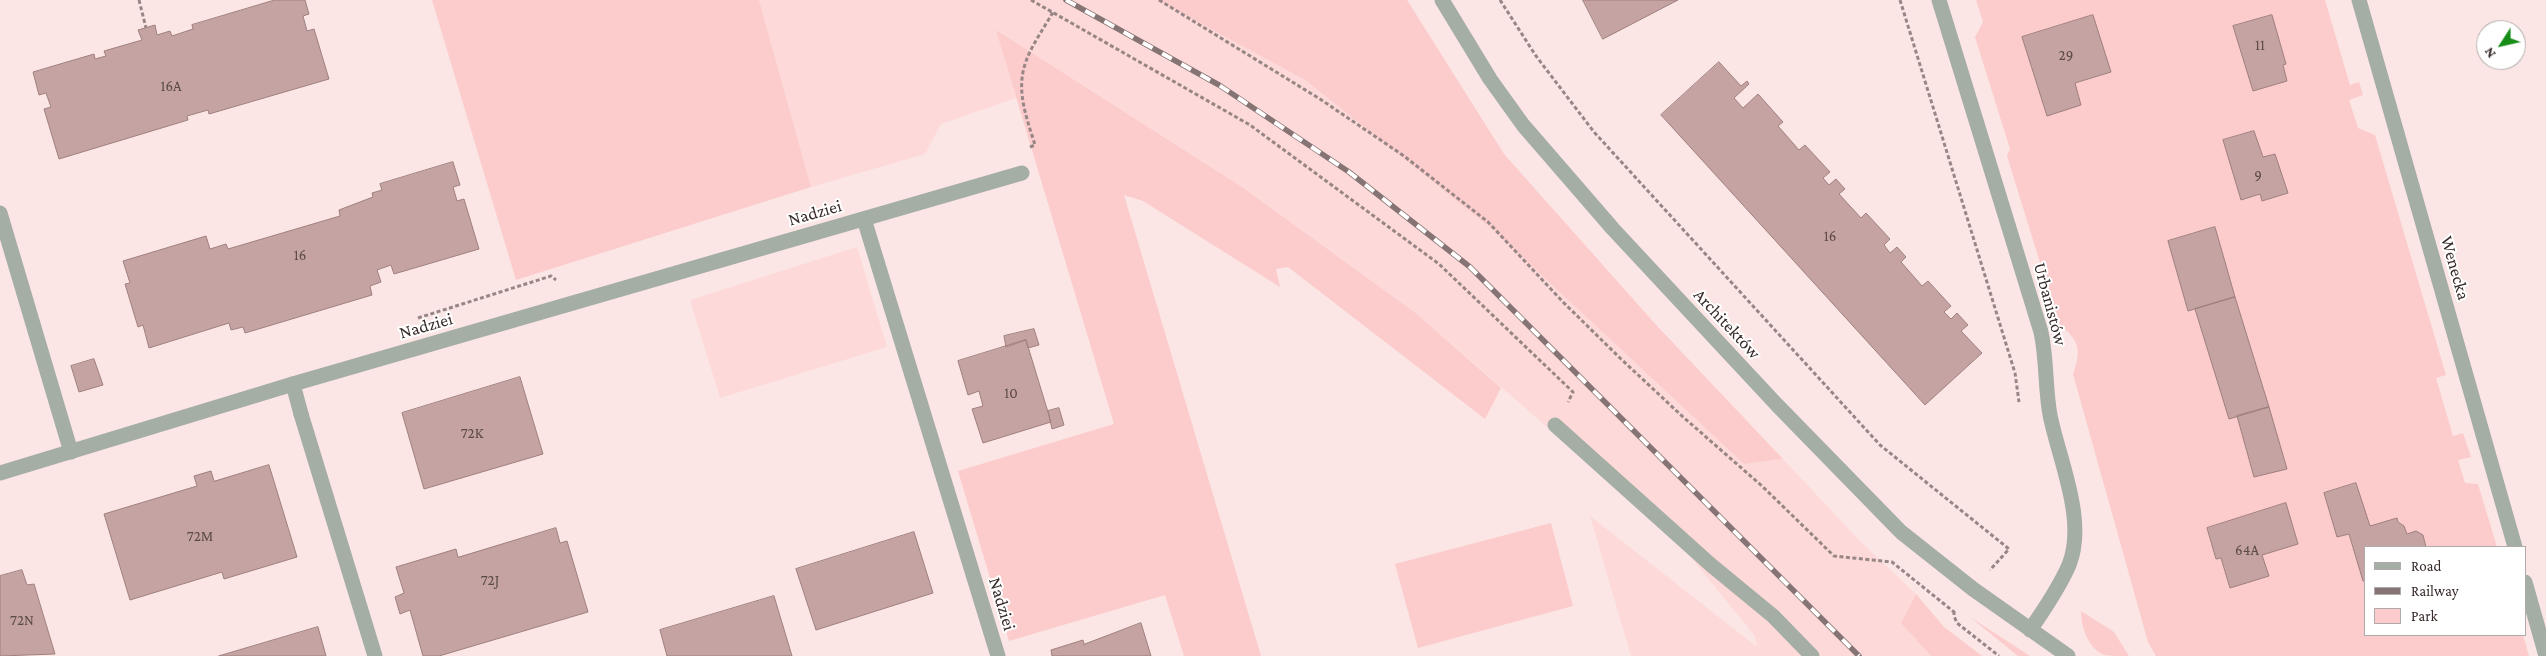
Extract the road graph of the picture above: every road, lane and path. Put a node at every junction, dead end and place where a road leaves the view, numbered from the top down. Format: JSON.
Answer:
{"nodes":[{"id":1,"x":139,"y":0,"type":"edge"},
{"id":2,"x":1031,"y":0,"type":"edge"},
{"id":3,"x":1159,"y":0,"type":"edge"},
{"id":4,"x":1442,"y":0,"type":"edge"},
{"id":5,"x":1500,"y":0,"type":"edge"},
{"id":6,"x":1900,"y":0,"type":"edge"},
{"id":7,"x":1939,"y":0,"type":"edge"},
{"id":8,"x":2358,"y":0,"type":"edge"},
{"id":9,"x":1053,"y":12,"type":"junction"},
{"id":10,"x":146,"y":28,"type":"dead end"},
{"id":11,"x":1026,"y":149,"type":"dead end"},
{"id":12,"x":1022,"y":173,"type":"dead end"},
{"id":13,"x":0,"y":213,"type":"edge"},
{"id":14,"x":864,"y":219,"type":"junction"},
{"id":15,"x":293,"y":384,"type":"junction"},
{"id":16,"x":2020,"y":405,"type":"dead end"},
{"id":17,"x":1556,"y":425,"type":"joint"},
{"id":18,"x":71,"y":452,"type":"junction"},
{"id":19,"x":0,"y":473,"type":"edge"},
{"id":20,"x":2515,"y":546,"type":"edge"},
{"id":21,"x":1986,"y":574,"type":"dead end"},
{"id":22,"x":2526,"y":586,"type":"edge"},
{"id":23,"x":1958,"y":606,"type":"dead end"},
{"id":24,"x":1954,"y":612,"type":"junction"},
{"id":25,"x":2030,"y":630,"type":"junction"},
{"id":26,"x":375,"y":656,"type":"edge"},
{"id":27,"x":998,"y":656,"type":"edge"},
{"id":28,"x":1812,"y":656,"type":"edge"},
{"id":29,"x":1999,"y":656,"type":"edge"},
{"id":30,"x":2068,"y":656,"type":"edge"},
{"id":31,"x":2546,"y":656,"type":"edge"}],
"edges":[{"from":1,"to":10,"type":"path"},
{"from":2,"to":9,"type":"path"},
{"from":3,"to":24,"type":"path"},
{"from":4,"to":25,"type":"street","name":"Architektów"},
{"from":5,"to":21,"type":"path"},
{"from":6,"to":16,"type":"path"},
{"from":7,"to":25,"type":"street","name":"Urbanistów"},
{"from":8,"to":20,"type":"street","name":"Wenecka"},
{"from":9,"to":11,"type":"path"},
{"from":9,"to":17,"type":"path"},
{"from":12,"to":14,"type":"street","name":"Nadziei"},
{"from":13,"to":18,"type":"street"},
{"from":14,"to":15,"type":"street","name":"Nadziei"},
{"from":14,"to":27,"type":"street","name":"Nadziei"},
{"from":15,"to":18,"type":"street","name":"Nadziei"},
{"from":15,"to":26,"type":"street"},
{"from":17,"to":28,"type":"street"},
{"from":18,"to":19,"type":"street","name":"Nadziei"},
{"from":22,"to":31,"type":"street"},
{"from":23,"to":24,"type":"path"},
{"from":24,"to":29,"type":"path"},
{"from":25,"to":30,"type":"street"}]}
